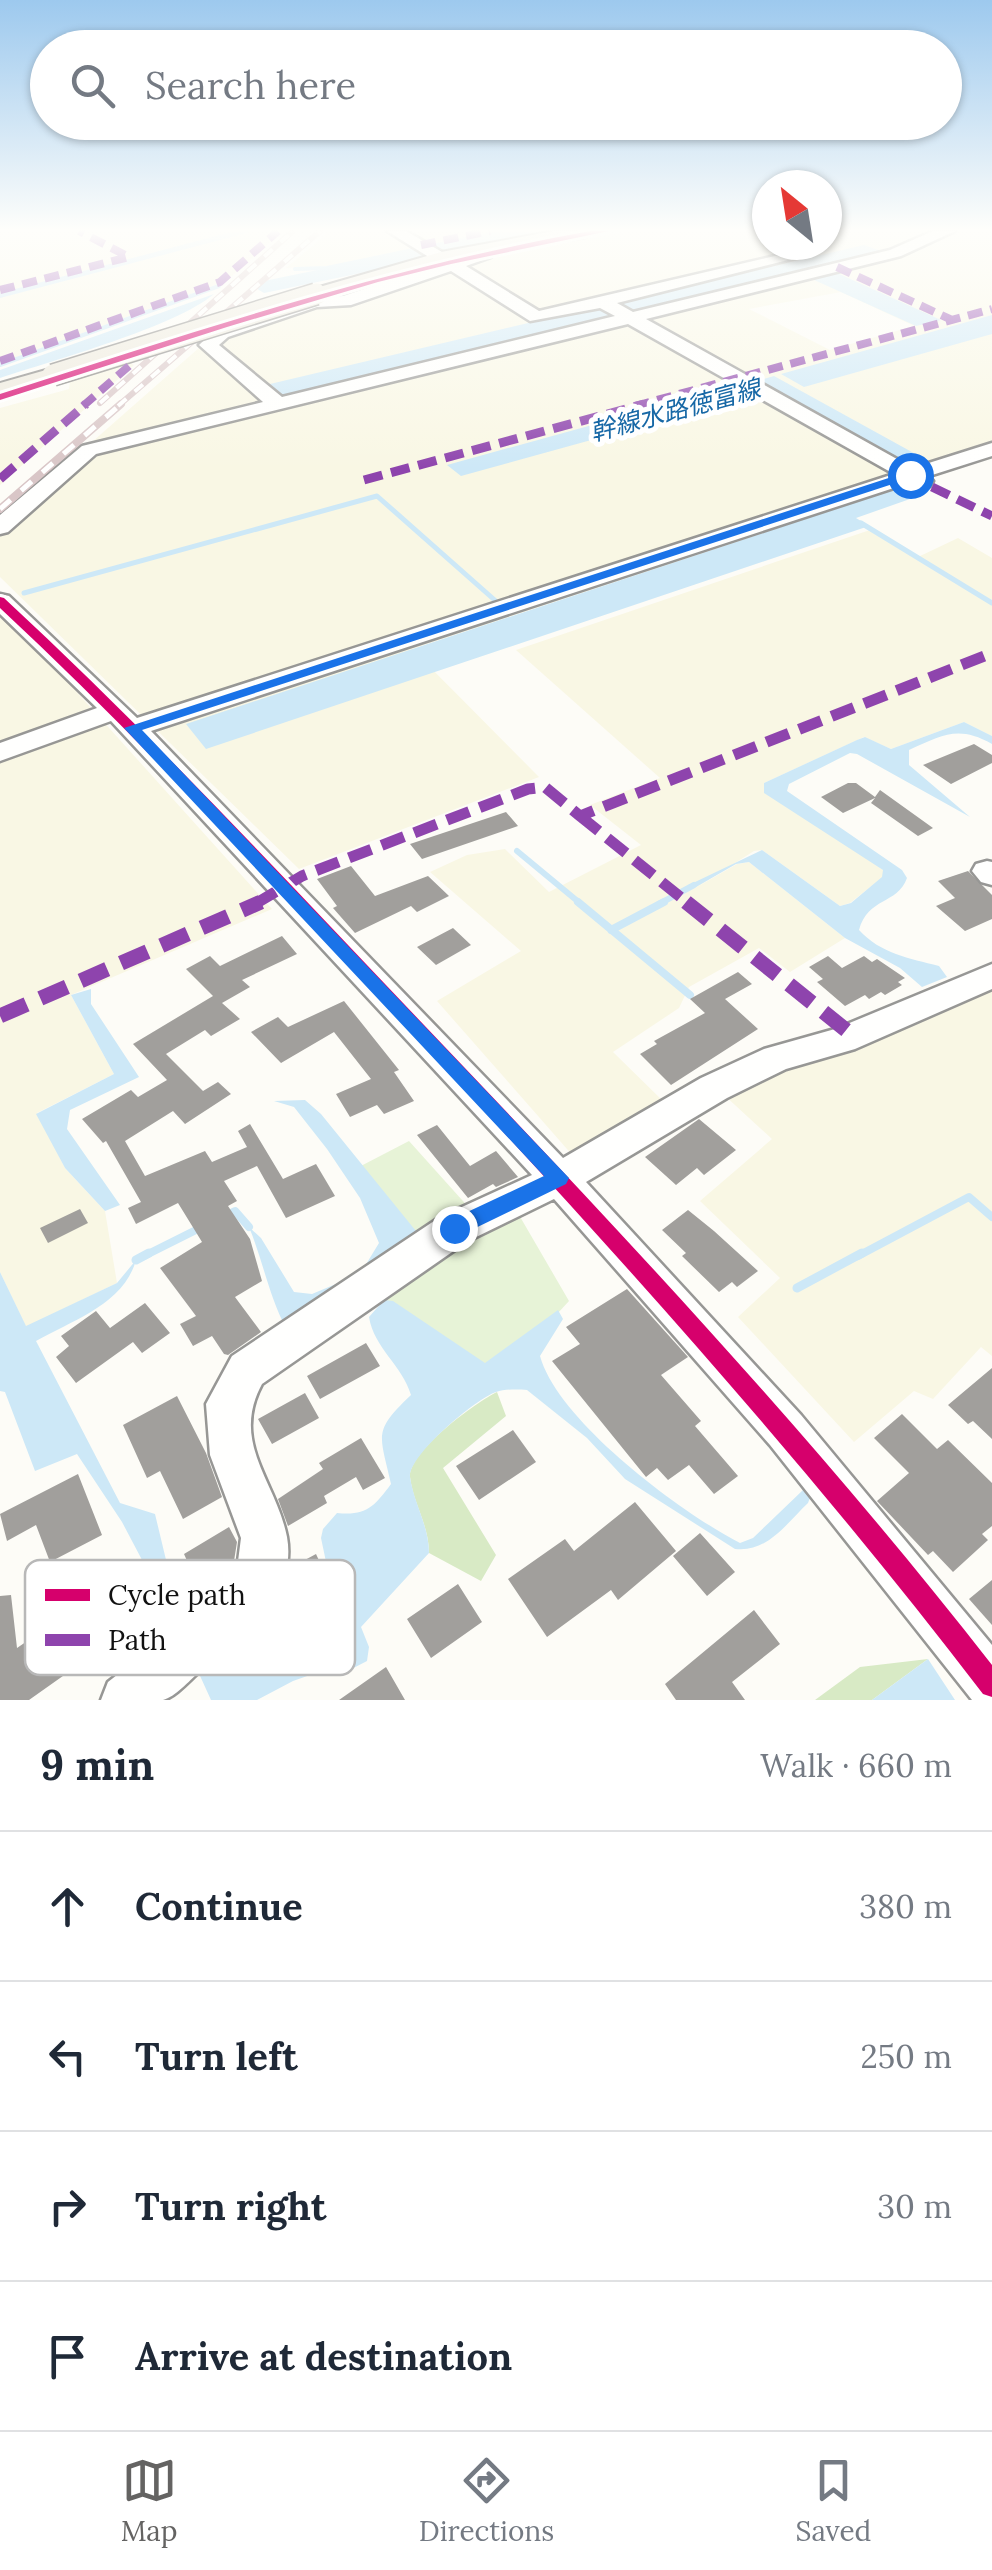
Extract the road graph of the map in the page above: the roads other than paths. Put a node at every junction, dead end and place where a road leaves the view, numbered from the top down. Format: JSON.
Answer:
{"nodes":[{"id":1,"x":263,"y":310,"type":"edge"},
{"id":2,"x":289,"y":310,"type":"edge"},
{"id":3,"x":525,"y":310,"type":"edge"},
{"id":4,"x":612,"y":310,"type":"edge"},
{"id":5,"x":615,"y":310,"type":"edge"},
{"id":6,"x":616,"y":310,"type":"edge"},
{"id":7,"x":0,"y":392,"type":"edge"},
{"id":8,"x":278,"y":404,"type":"junction"},
{"id":9,"x":992,"y":448,"type":"edge"},
{"id":10,"x":924,"y":476,"type":"junction"},
{"id":11,"x":0,"y":526,"type":"edge"},
{"id":12,"x":0,"y":601,"type":"edge"},
{"id":13,"x":123,"y":720,"type":"junction"},
{"id":14,"x":0,"y":753,"type":"edge"},
{"id":15,"x":992,"y":976,"type":"edge"},
{"id":16,"x":559,"y":1178,"type":"junction"},
{"id":17,"x":261,"y":1560,"type":"edge"},
{"id":18,"x":157,"y":1675,"type":"edge"},
{"id":19,"x":992,"y":1685,"type":"edge"},
{"id":20,"x":126,"y":1700,"type":"edge"}],
"edges":[{"from":1,"to":7,"type":"main road","bridge":true},
{"from":2,"to":8,"type":"street"},
{"from":3,"to":4,"type":"street"},
{"from":5,"to":8,"type":"street"},
{"from":6,"to":10,"type":"street"},
{"from":8,"to":11,"type":"street"},
{"from":9,"to":10,"type":"street"},
{"from":10,"to":13,"type":"street"},
{"from":12,"to":13,"type":"street"},
{"from":13,"to":14,"type":"street"},
{"from":13,"to":16,"type":"street"},
{"from":15,"to":16,"type":"street"},
{"from":16,"to":17,"type":"street"},
{"from":16,"to":19,"type":"street"},
{"from":18,"to":20,"type":"street"}]}
